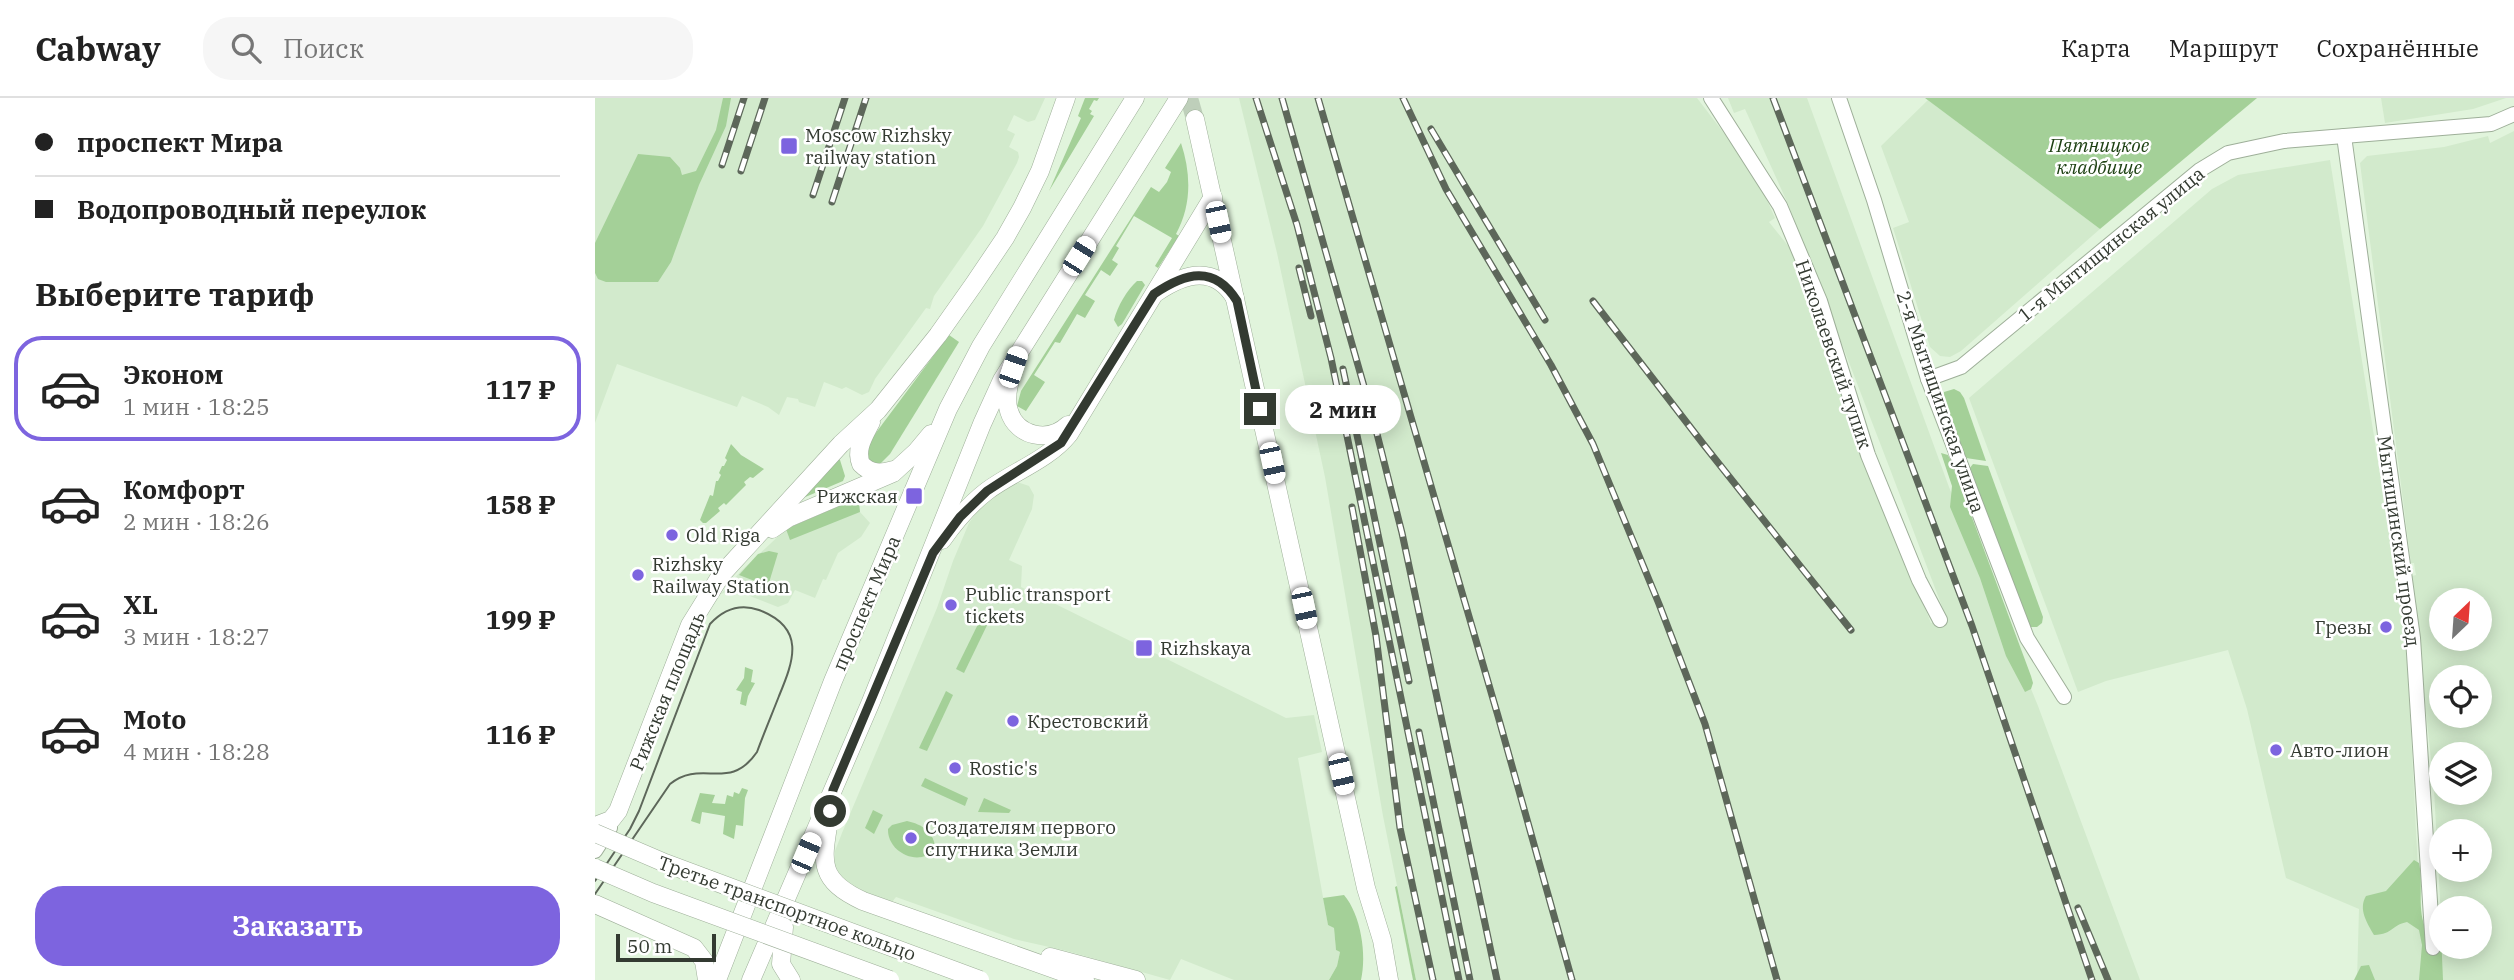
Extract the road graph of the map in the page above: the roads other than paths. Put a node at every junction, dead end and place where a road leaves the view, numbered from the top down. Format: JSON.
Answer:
{"nodes":[{"id":1,"x":1066,"y":98,"type":"edge"},
{"id":2,"x":1135,"y":98,"type":"edge"},
{"id":3,"x":1179,"y":98,"type":"edge"},
{"id":4,"x":1711,"y":98,"type":"edge"},
{"id":5,"x":1839,"y":98,"type":"edge"},
{"id":6,"x":2514,"y":114,"type":"edge"},
{"id":7,"x":1195,"y":119,"type":"tunnel mouth"},
{"id":8,"x":2344,"y":136,"type":"junction"},
{"id":9,"x":1213,"y":197,"type":"junction"},
{"id":10,"x":1154,"y":294,"type":"junction"},
{"id":11,"x":1237,"y":301,"type":"junction"},
{"id":12,"x":1020,"y":349,"type":"junction"},
{"id":13,"x":1929,"y":379,"type":"junction"},
{"id":14,"x":1087,"y":405,"type":"junction"},
{"id":15,"x":878,"y":410,"type":"junction"},
{"id":16,"x":948,"y":410,"type":"junction"},
{"id":17,"x":905,"y":463,"type":"junction"},
{"id":18,"x":754,"y":541,"type":"junction"},
{"id":19,"x":923,"y":573,"type":"junction"},
{"id":20,"x":1940,"y":620,"type":"dead end"},
{"id":21,"x":2064,"y":697,"type":"dead end"},
{"id":22,"x":833,"y":790,"type":"junction"},
{"id":23,"x":618,"y":811,"type":"junction"},
{"id":24,"x":595,"y":826,"type":"edge"},
{"id":25,"x":595,"y":833,"type":"edge"},
{"id":26,"x":595,"y":851,"type":"edge"},
{"id":27,"x":595,"y":868,"type":"edge"},
{"id":28,"x":787,"y":895,"type":"junction"},
{"id":29,"x":2430,"y":896,"type":"edge"},
{"id":30,"x":595,"y":904,"type":"edge"},
{"id":31,"x":992,"y":947,"type":"junction"},
{"id":32,"x":707,"y":980,"type":"edge"},
{"id":33,"x":717,"y":980,"type":"edge"},
{"id":34,"x":751,"y":980,"type":"edge"},
{"id":35,"x":791,"y":980,"type":"edge"},
{"id":36,"x":890,"y":980,"type":"edge"},
{"id":37,"x":980,"y":980,"type":"edge"},
{"id":38,"x":1085,"y":980,"type":"edge"},
{"id":39,"x":1136,"y":980,"type":"edge"},
{"id":40,"x":1389,"y":980,"type":"edge"}],
"edges":[{"from":1,"to":15,"type":"main road"},
{"from":2,"to":16,"type":"main road","name":"проспект Мира"},
{"from":3,"to":12,"type":"main road","name":"проспект Мира"},
{"from":4,"to":20,"type":"street","name":"Николаевский тупик"},
{"from":5,"to":13,"type":"street","name":"2-я Мытищинская улица"},
{"from":6,"to":8,"type":"street","name":"1-я Мытищинская улица"},
{"from":7,"to":9,"type":"main road"},
{"from":8,"to":13,"type":"street","name":"1-я Мытищинская улица"},
{"from":8,"to":29,"type":"street","name":"Мытищинский проезд"},
{"from":9,"to":10,"type":"main road"},
{"from":9,"to":11,"type":"main road"},
{"from":10,"to":11,"type":"main road"},
{"from":10,"to":14,"type":"main road"},
{"from":11,"to":40,"type":"main road"},
{"from":12,"to":14,"type":"main road"},
{"from":12,"to":19,"type":"main road","name":"проспект Мира"},
{"from":13,"to":21,"type":"street","name":"2-я Мытищинская улица"},
{"from":14,"to":19,"type":"main road"},
{"from":15,"to":17,"type":"main road"},
{"from":15,"to":18,"type":"main road"},
{"from":16,"to":17,"type":"main road"},
{"from":16,"to":33,"type":"main road","name":"проспект Мира"},
{"from":17,"to":18,"type":"main road"},
{"from":18,"to":23,"type":"main road","name":"Рижская площадь"},
{"from":19,"to":22,"type":"main road","name":"проспект Мира"},
{"from":22,"to":28,"type":"main road","name":"проспект Мира"},
{"from":22,"to":31,"type":"main road"},
{"from":23,"to":24,"type":"main road"},
{"from":23,"to":26,"type":"street","name":"Рижская площадь"},
{"from":25,"to":37,"type":"main road","name":"Третье транспортное кольцо","bridge":true},
{"from":27,"to":36,"type":"main road","name":"Третье транспортное кольцо","bridge":true},
{"from":28,"to":34,"type":"main road","name":"проспект Мира"},
{"from":28,"to":35,"type":"main road"},
{"from":30,"to":32,"type":"main road"},
{"from":31,"to":38,"type":"main road"},
{"from":31,"to":39,"type":"main road"}]}
